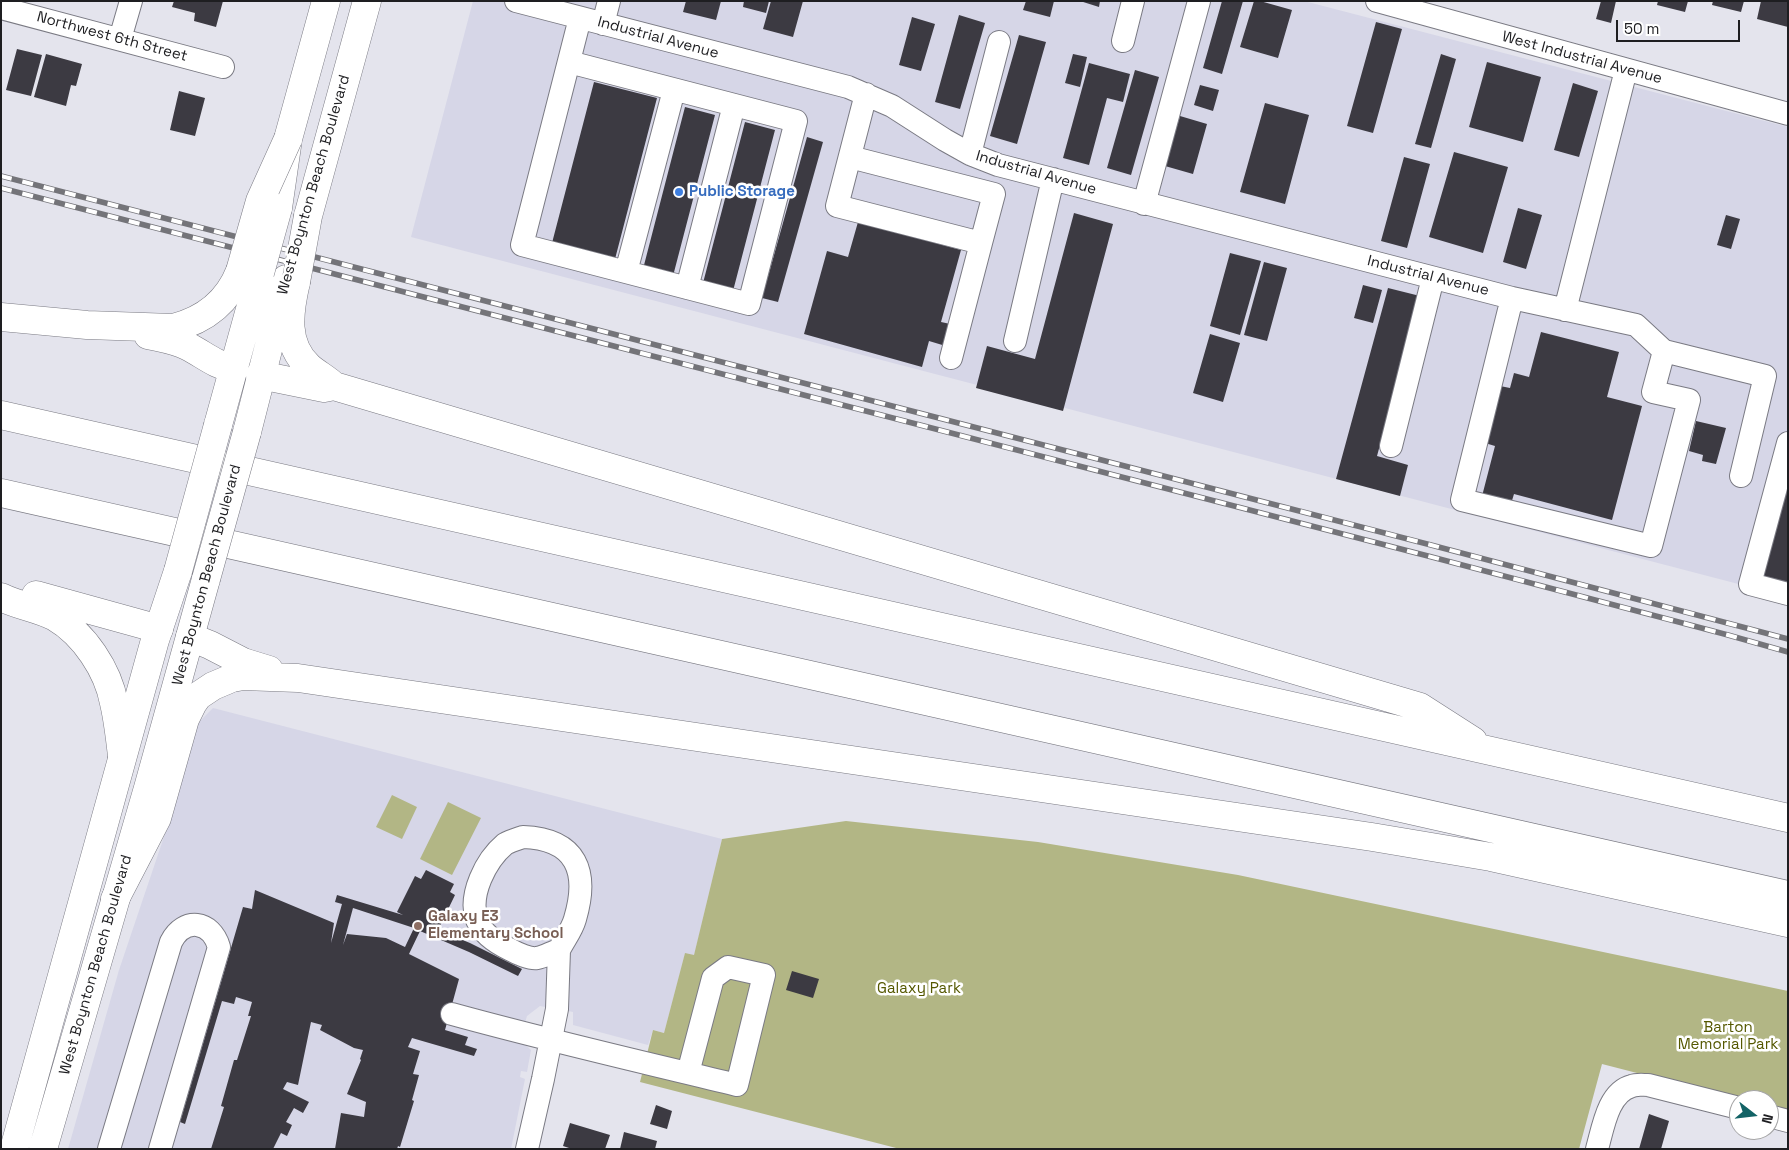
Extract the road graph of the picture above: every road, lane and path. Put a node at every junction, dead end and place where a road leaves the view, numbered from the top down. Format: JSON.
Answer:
{"nodes":[{"id":1,"x":131,"y":1,"type":"edge"},
{"id":2,"x":326,"y":1,"type":"edge"},
{"id":3,"x":367,"y":1,"type":"edge"},
{"id":4,"x":516,"y":1,"type":"edge"},
{"id":5,"x":609,"y":1,"type":"edge"},
{"id":6,"x":1133,"y":1,"type":"edge"},
{"id":7,"x":1199,"y":1,"type":"edge"},
{"id":8,"x":1377,"y":1,"type":"edge"},
{"id":9,"x":1,"y":8,"type":"edge"},
{"id":10,"x":580,"y":18,"type":"junction"},
{"id":11,"x":603,"y":24,"type":"junction"},
{"id":12,"x":120,"y":39,"type":"junction"},
{"id":13,"x":1123,"y":41,"type":"dead end"},
{"id":14,"x":999,"y":42,"type":"dead end"},
{"id":15,"x":569,"y":62,"type":"junction"},
{"id":16,"x":223,"y":67,"type":"dead end"},
{"id":17,"x":1626,"y":70,"type":"junction"},
{"id":18,"x":674,"y":90,"type":"junction"},
{"id":19,"x":866,"y":94,"type":"junction"},
{"id":20,"x":734,"y":105,"type":"junction"},
{"id":21,"x":1788,"y":114,"type":"edge"},
{"id":22,"x":970,"y":154,"type":"junction"},
{"id":23,"x":850,"y":157,"type":"junction"},
{"id":24,"x":1053,"y":179,"type":"junction"},
{"id":25,"x":1144,"y":204,"type":"junction"},
{"id":26,"x":981,"y":243,"type":"junction"},
{"id":27,"x":250,"y":272,"type":"junction"},
{"id":28,"x":626,"y":272,"type":"junction"},
{"id":29,"x":1433,"y":278,"type":"junction"},
{"id":30,"x":291,"y":281,"type":"junction"},
{"id":31,"x":687,"y":288,"type":"junction"},
{"id":32,"x":1512,"y":298,"type":"junction"},
{"id":33,"x":1564,"y":310,"type":"junction"},
{"id":34,"x":1,"y":317,"type":"edge"},
{"id":35,"x":87,"y":325,"type":"junction"},
{"id":36,"x":1015,"y":341,"type":"dead end"},
{"id":37,"x":1664,"y":351,"type":"junction"},
{"id":38,"x":952,"y":358,"type":"dead end"},
{"id":39,"x":234,"y":370,"type":"junction"},
{"id":40,"x":260,"y":376,"type":"junction"},
{"id":41,"x":334,"y":386,"type":"junction"},
{"id":42,"x":1,"y":416,"type":"edge"},
{"id":43,"x":1788,"y":443,"type":"edge"},
{"id":44,"x":1391,"y":446,"type":"dead end"},
{"id":45,"x":1741,"y":476,"type":"dead end"},
{"id":46,"x":1,"y":493,"type":"edge"},
{"id":47,"x":1,"y":586,"type":"edge"},
{"id":48,"x":1788,"y":594,"type":"edge"},
{"id":49,"x":1,"y":598,"type":"edge"},
{"id":50,"x":159,"y":629,"type":"junction"},
{"id":51,"x":190,"y":637,"type":"junction"},
{"id":52,"x":298,"y":678,"type":"junction"},
{"id":53,"x":1489,"y":751,"type":"junction"},
{"id":54,"x":122,"y":756,"type":"junction"},
{"id":55,"x":1788,"y":818,"type":"edge"},
{"id":56,"x":1788,"y":896,"type":"edge"},
{"id":57,"x":115,"y":899,"type":"junction"},
{"id":58,"x":1788,"y":923,"type":"edge"},
{"id":59,"x":559,"y":950,"type":"junction"},
{"id":60,"x":452,"y":1014,"type":"dead end"},
{"id":61,"x":551,"y":1040,"type":"junction"},
{"id":62,"x":40,"y":1054,"type":"junction"},
{"id":63,"x":67,"y":1062,"type":"junction"},
{"id":64,"x":688,"y":1073,"type":"junction"},
{"id":65,"x":1729,"y":1105,"type":"edge"},
{"id":66,"x":23,"y":1118,"type":"junction"},
{"id":67,"x":14,"y":1149,"type":"edge"},
{"id":68,"x":22,"y":1149,"type":"edge"},
{"id":69,"x":43,"y":1149,"type":"edge"},
{"id":70,"x":110,"y":1149,"type":"edge"},
{"id":71,"x":160,"y":1149,"type":"edge"},
{"id":72,"x":527,"y":1149,"type":"edge"},
{"id":73,"x":1597,"y":1149,"type":"edge"}],
"edges":[{"from":1,"to":12,"type":"street"},
{"from":2,"to":27,"type":"main road","bridge":true},
{"from":3,"to":30,"type":"main road","name":"West Boynton Beach Boulevard","bridge":true},
{"from":4,"to":10,"type":"street","name":"Industrial Avenue"},
{"from":5,"to":11,"type":"street"},
{"from":6,"to":13,"type":"street"},
{"from":7,"to":25,"type":"street"},
{"from":8,"to":17,"type":"street","name":"West Industrial Avenue"},
{"from":9,"to":12,"type":"street","name":"Northwest 6th Street"},
{"from":10,"to":11,"type":"street","name":"Industrial Avenue"},
{"from":10,"to":15,"type":"street"},
{"from":11,"to":19,"type":"street","name":"Industrial Avenue"},
{"from":12,"to":16,"type":"street","name":"Northwest 6th Street"},
{"from":14,"to":22,"type":"street"},
{"from":15,"to":18,"type":"street"},
{"from":15,"to":28,"type":"street"},
{"from":17,"to":21,"type":"street","name":"West Industrial Avenue"},
{"from":17,"to":33,"type":"street"},
{"from":18,"to":20,"type":"street"},
{"from":18,"to":28,"type":"street"},
{"from":19,"to":22,"type":"street","name":"Industrial Avenue"},
{"from":19,"to":23,"type":"street"},
{"from":20,"to":31,"type":"street"},
{"from":20,"to":31,"type":"street"},
{"from":22,"to":24,"type":"street","name":"Industrial Avenue"},
{"from":23,"to":26,"type":"street"},
{"from":23,"to":26,"type":"street"},
{"from":24,"to":25,"type":"street","name":"Industrial Avenue"},
{"from":24,"to":36,"type":"street"},
{"from":25,"to":29,"type":"street","name":"Industrial Avenue"},
{"from":26,"to":38,"type":"street"},
{"from":27,"to":35,"type":"main road"},
{"from":27,"to":39,"type":"main road","name":"West Boynton Beach Boulevard"},
{"from":28,"to":31,"type":"street"},
{"from":29,"to":32,"type":"street","name":"Industrial Avenue"},
{"from":29,"to":44,"type":"street"},
{"from":30,"to":40,"type":"main road","name":"West Boynton Beach Boulevard"},
{"from":30,"to":41,"type":"main road"},
{"from":32,"to":33,"type":"street","name":"Industrial Avenue"},
{"from":32,"to":37,"type":"street"},
{"from":33,"to":37,"type":"street","name":"Industrial Avenue"},
{"from":34,"to":35,"type":"main road"},
{"from":35,"to":39,"type":"main road"},
{"from":37,"to":45,"type":"street"},
{"from":39,"to":40,"type":"main road"},
{"from":39,"to":50,"type":"main road","name":"West Boynton Beach Boulevard","bridge":true},
{"from":40,"to":41,"type":"main road"},
{"from":40,"to":51,"type":"main road","name":"West Boynton Beach Boulevard","bridge":true},
{"from":41,"to":53,"type":"main road"},
{"from":42,"to":53,"type":"main road"},
{"from":43,"to":48,"type":"street"},
{"from":46,"to":56,"type":"main road"},
{"from":47,"to":50,"type":"main road"},
{"from":49,"to":54,"type":"main road"},
{"from":50,"to":51,"type":"main road"},
{"from":50,"to":54,"type":"main road","name":"West Boynton Beach Boulevard"},
{"from":51,"to":52,"type":"main road"},
{"from":51,"to":57,"type":"main road","name":"West Boynton Beach Boulevard"},
{"from":52,"to":57,"type":"main road"},
{"from":52,"to":58,"type":"main road"},
{"from":53,"to":55,"type":"main road"},
{"from":54,"to":62,"type":"main road","name":"West Boynton Beach Boulevard"},
{"from":57,"to":63,"type":"main road","name":"West Boynton Beach Boulevard"},
{"from":59,"to":59,"type":"street"},
{"from":59,"to":61,"type":"street"},
{"from":60,"to":61,"type":"street"},
{"from":61,"to":64,"type":"street"},
{"from":61,"to":72,"type":"street"},
{"from":62,"to":63,"type":"street"},
{"from":62,"to":66,"type":"main road","name":"West Boynton Beach Boulevard"},
{"from":63,"to":69,"type":"main road","name":"West Boynton Beach Boulevard"},
{"from":64,"to":64,"type":"street"},
{"from":65,"to":73,"type":"street"},
{"from":66,"to":67,"type":"main road","name":"West Boynton Beach Boulevard"},
{"from":66,"to":68,"type":"main road"},
{"from":70,"to":71,"type":"street"}]}
